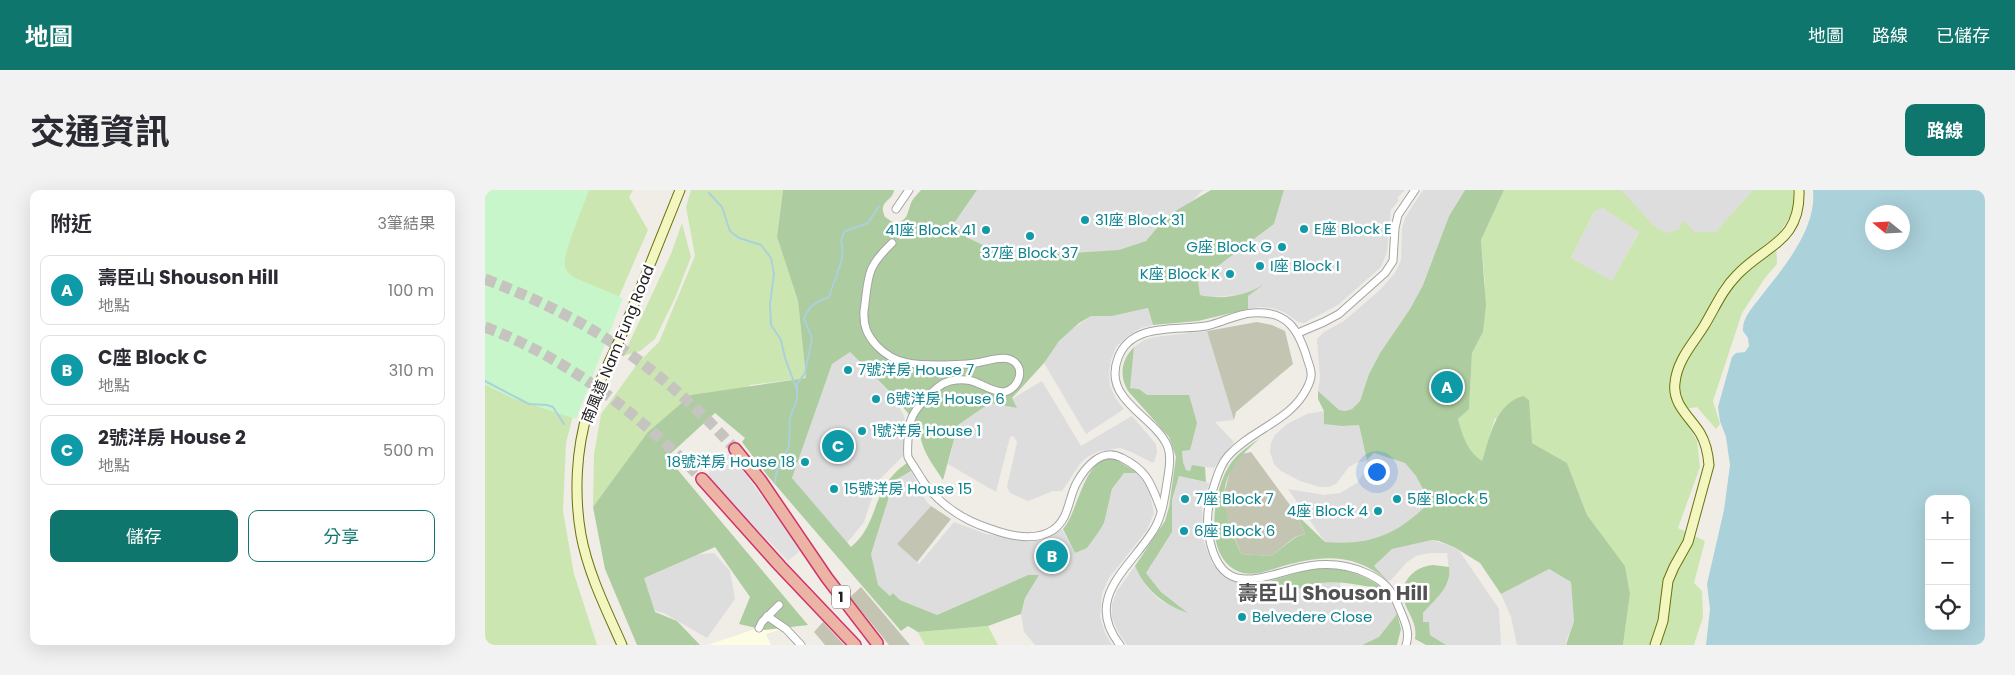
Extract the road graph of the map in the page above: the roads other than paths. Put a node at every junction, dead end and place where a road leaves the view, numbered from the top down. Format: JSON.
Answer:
{"nodes":[{"id":1,"x":680,"y":190,"type":"edge"},
{"id":2,"x":909,"y":190,"type":"edge"},
{"id":3,"x":1415,"y":190,"type":"edge"},
{"id":4,"x":1799,"y":190,"type":"edge"},
{"id":5,"x":896,"y":209,"type":"dead end"},
{"id":6,"x":892,"y":243,"type":"dead end"},
{"id":7,"x":1298,"y":333,"type":"junction"},
{"id":8,"x":735,"y":449,"type":"tunnel mouth"},
{"id":9,"x":702,"y":479,"type":"tunnel mouth"},
{"id":10,"x":1161,"y":511,"type":"junction"},
{"id":11,"x":779,"y":605,"type":"dead end"},
{"id":12,"x":767,"y":616,"type":"junction"},
{"id":13,"x":759,"y":628,"type":"dead end"},
{"id":14,"x":877,"y":644,"type":"dead end"},
{"id":15,"x":622,"y":645,"type":"edge"},
{"id":16,"x":801,"y":645,"type":"edge"},
{"id":17,"x":855,"y":645,"type":"edge"},
{"id":18,"x":1120,"y":645,"type":"edge"},
{"id":19,"x":1406,"y":645,"type":"edge"},
{"id":20,"x":1655,"y":645,"type":"edge"}],
"edges":[{"from":1,"to":15,"type":"main road","name":"南風道 Nam Fung Road"},
{"from":2,"to":5,"type":"street"},
{"from":3,"to":7,"type":"street"},
{"from":4,"to":20,"type":"main road"},
{"from":6,"to":10,"type":"street"},
{"from":7,"to":10,"type":"street"},
{"from":7,"to":19,"type":"street"},
{"from":8,"to":14,"type":"highway","number":"1"},
{"from":9,"to":17,"type":"highway","number":"1"},
{"from":10,"to":18,"type":"street"},
{"from":11,"to":12,"type":"street"},
{"from":12,"to":13,"type":"street"},
{"from":12,"to":16,"type":"street"}]}
